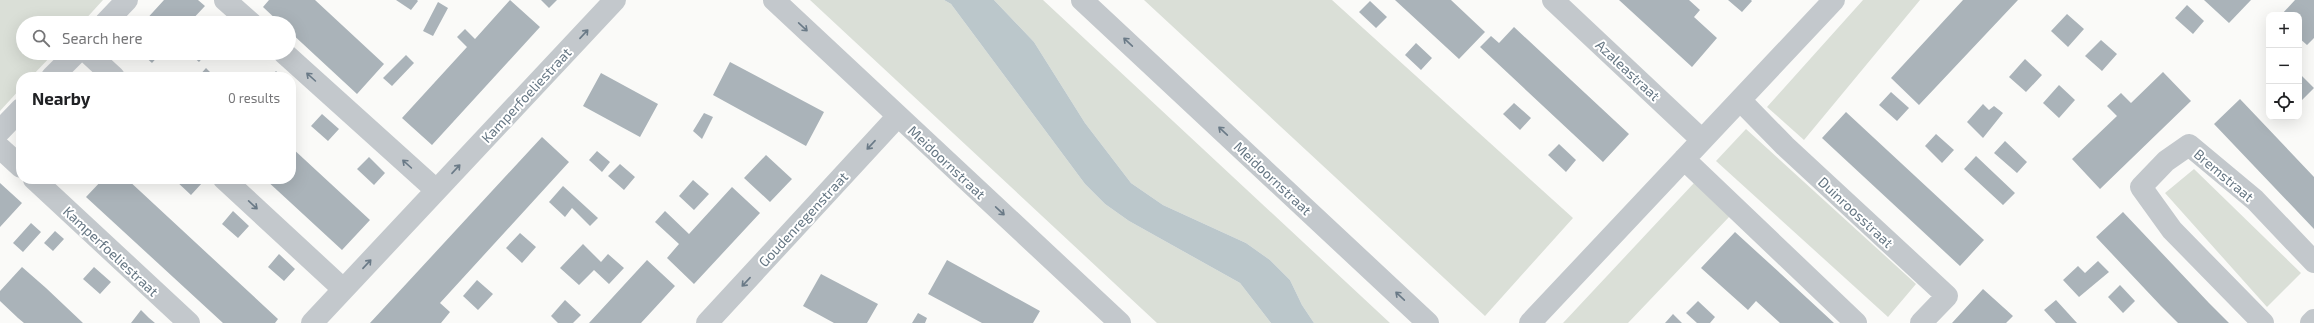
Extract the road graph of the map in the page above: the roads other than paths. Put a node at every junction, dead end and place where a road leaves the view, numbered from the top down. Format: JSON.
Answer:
{"nodes":[{"id":1,"x":127,"y":0,"type":"edge"},
{"id":2,"x":225,"y":0,"type":"edge"},
{"id":3,"x":615,"y":0,"type":"edge"},
{"id":4,"x":774,"y":0,"type":"edge"},
{"id":5,"x":1082,"y":0,"type":"edge"},
{"id":6,"x":1553,"y":0,"type":"edge"},
{"id":7,"x":1834,"y":0,"type":"edge"},
{"id":8,"x":111,"y":16,"type":"edge"},
{"id":9,"x":243,"y":16,"type":"edge"},
{"id":10,"x":69,"y":60,"type":"edge"},
{"id":11,"x":96,"y":60,"type":"edge"},
{"id":12,"x":292,"y":60,"type":"edge"},
{"id":13,"x":57,"y":72,"type":"edge"},
{"id":14,"x":109,"y":72,"type":"edge"},
{"id":15,"x":1740,"y":100,"type":"junction"},
{"id":16,"x":16,"y":114,"type":"edge"},
{"id":17,"x":898,"y":116,"type":"junction"},
{"id":18,"x":0,"y":131,"type":"edge"},
{"id":19,"x":1702,"y":140,"type":"junction"},
{"id":20,"x":0,"y":148,"type":"edge"},
{"id":21,"x":1684,"y":159,"type":"junction"},
{"id":22,"x":16,"y":162,"type":"edge"},
{"id":23,"x":39,"y":184,"type":"edge"},
{"id":24,"x":229,"y":184,"type":"edge"},
{"id":25,"x":436,"y":190,"type":"junction"},
{"id":26,"x":2314,"y":262,"type":"edge"},
{"id":27,"x":344,"y":289,"type":"junction"},
{"id":28,"x":1110,"y":320,"type":"edge"},
{"id":29,"x":2314,"y":320,"type":"edge"},
{"id":30,"x":188,"y":323,"type":"edge"},
{"id":31,"x":312,"y":323,"type":"edge"},
{"id":32,"x":707,"y":323,"type":"edge"},
{"id":33,"x":1428,"y":323,"type":"edge"},
{"id":34,"x":1530,"y":323,"type":"edge"},
{"id":35,"x":1856,"y":323,"type":"edge"},
{"id":36,"x":1921,"y":323,"type":"edge"},
{"id":37,"x":2263,"y":323,"type":"edge"},
{"id":38,"x":2311,"y":323,"type":"edge"}],
"edges":[{"from":1,"to":8,"type":"street"},
{"from":2,"to":9,"type":"street"},
{"from":25,"to":3,"type":"street","name":"Kamperfoeliestraat","one_way":true},
{"from":4,"to":17,"type":"street","name":"Meidoornstraat","one_way":true},
{"from":33,"to":5,"type":"street","name":"Meidoornstraat","one_way":true},
{"from":6,"to":19,"type":"street","name":"Azaleastraat"},
{"from":7,"to":15,"type":"street"},
{"from":10,"to":13,"type":"street"},
{"from":11,"to":14,"type":"street"},
{"from":25,"to":12,"type":"street","one_way":true},
{"from":15,"to":19,"type":"street"},
{"from":15,"to":36,"type":"street","name":"Duinroosstraat"},
{"from":16,"to":18,"type":"street"},
{"from":17,"to":28,"type":"street","name":"Meidoornstraat","one_way":true},
{"from":17,"to":32,"type":"street","name":"Goudenregenstraat","one_way":true},
{"from":19,"to":21,"type":"street"},
{"from":20,"to":22,"type":"street"},
{"from":21,"to":34,"type":"street"},
{"from":21,"to":35,"type":"street"},
{"from":23,"to":30,"type":"street","name":"Kamperfoeliestraat"},
{"from":24,"to":27,"type":"street","one_way":true},
{"from":27,"to":25,"type":"street","name":"Kamperfoeliestraat","one_way":true},
{"from":26,"to":37,"type":"street","name":"Bremstraat"},
{"from":27,"to":31,"type":"street","name":"Kamperfoeliestraat"},
{"from":29,"to":38,"type":"street"}]}
